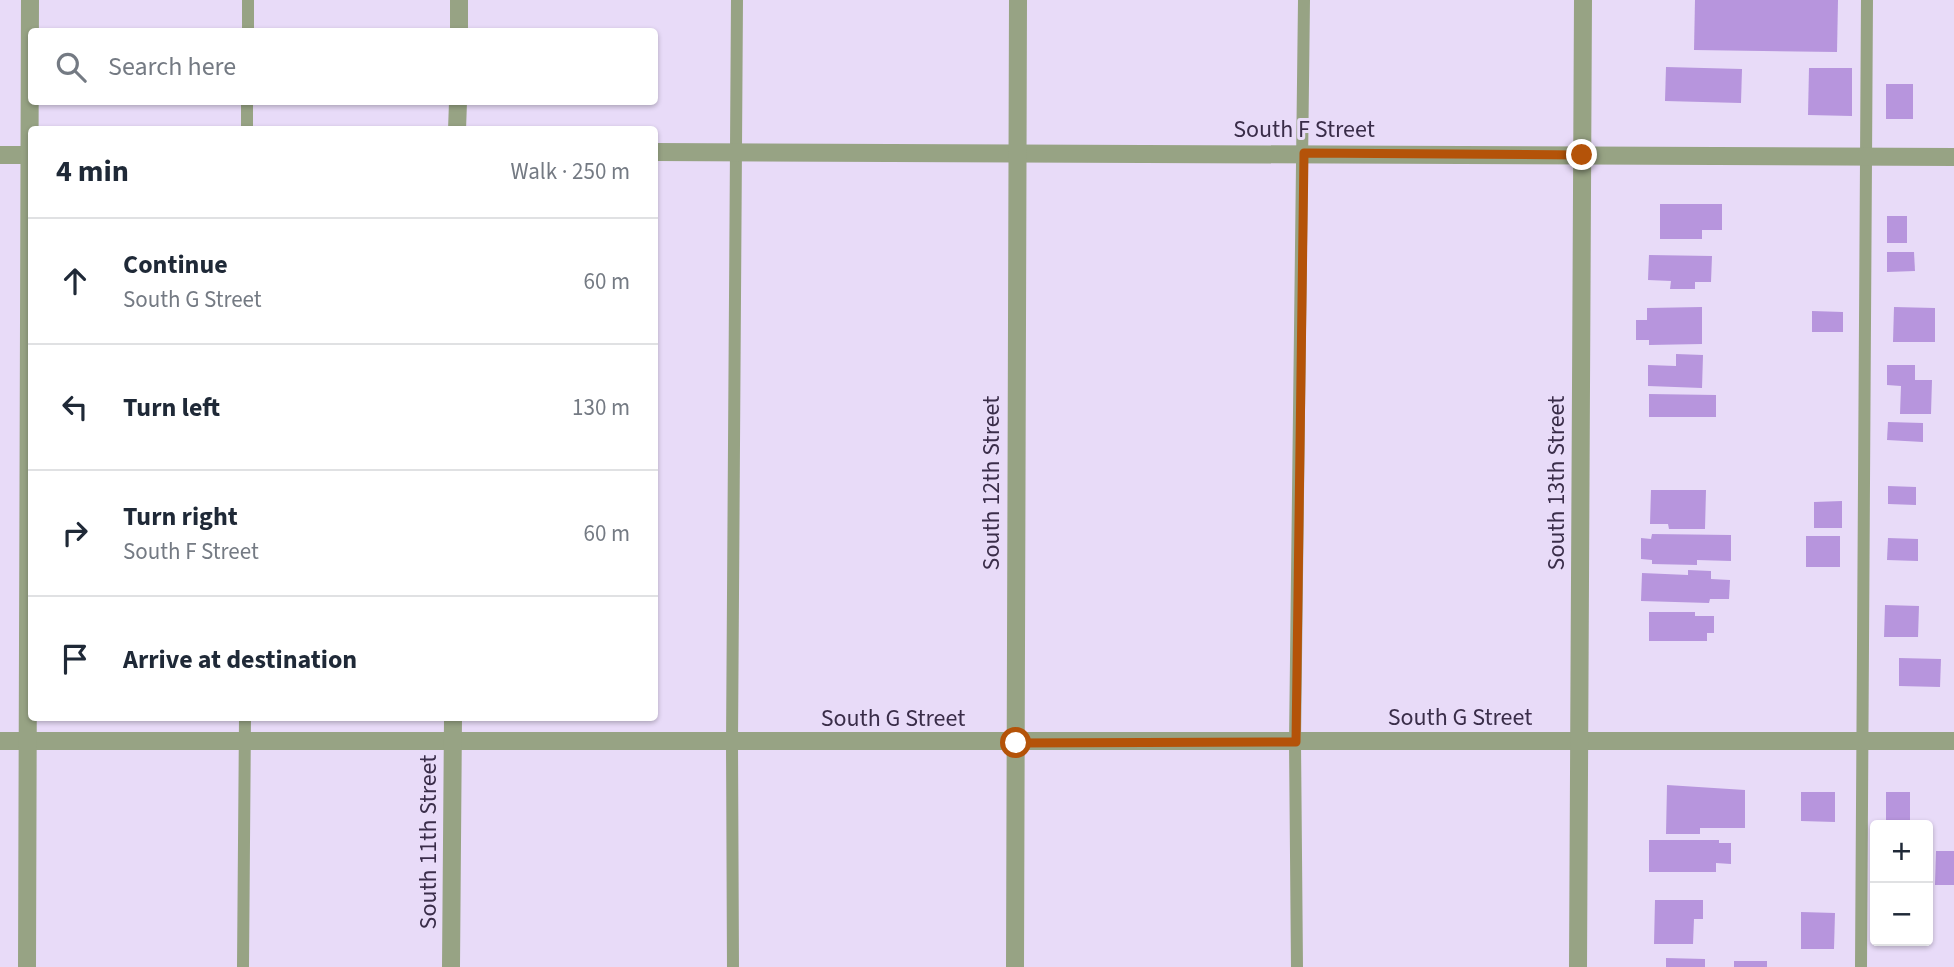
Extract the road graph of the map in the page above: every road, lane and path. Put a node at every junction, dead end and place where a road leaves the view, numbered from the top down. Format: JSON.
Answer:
{"nodes":[{"id":1,"x":30,"y":0,"type":"edge"},
{"id":2,"x":248,"y":0,"type":"edge"},
{"id":3,"x":459,"y":0,"type":"edge"},
{"id":4,"x":737,"y":0,"type":"edge"},
{"id":5,"x":1018,"y":0,"type":"edge"},
{"id":6,"x":1304,"y":0,"type":"edge"},
{"id":7,"x":1583,"y":0,"type":"edge"},
{"id":8,"x":1867,"y":0,"type":"edge"},
{"id":9,"x":30,"y":28,"type":"edge"},
{"id":10,"x":248,"y":28,"type":"edge"},
{"id":11,"x":459,"y":28,"type":"edge"},
{"id":12,"x":31,"y":105,"type":"edge"},
{"id":13,"x":247,"y":105,"type":"edge"},
{"id":14,"x":458,"y":105,"type":"edge"},
{"id":15,"x":31,"y":126,"type":"edge"},
{"id":16,"x":247,"y":126,"type":"edge"},
{"id":17,"x":457,"y":126,"type":"edge"},
{"id":18,"x":1017,"y":151,"type":"junction"},
{"id":19,"x":658,"y":152,"type":"edge"},
{"id":20,"x":736,"y":152,"type":"junction"},
{"id":21,"x":1304,"y":153,"type":"junction"},
{"id":22,"x":0,"y":155,"type":"edge"},
{"id":23,"x":28,"y":155,"type":"edge"},
{"id":24,"x":1582,"y":155,"type":"junction"},
{"id":25,"x":1866,"y":156,"type":"junction"},
{"id":26,"x":1954,"y":157,"type":"edge"},
{"id":27,"x":29,"y":721,"type":"edge"},
{"id":28,"x":245,"y":721,"type":"edge"},
{"id":29,"x":453,"y":721,"type":"edge"},
{"id":30,"x":0,"y":741,"type":"edge"},
{"id":31,"x":29,"y":741,"type":"junction"},
{"id":32,"x":1580,"y":741,"type":"junction"},
{"id":33,"x":1864,"y":741,"type":"junction"},
{"id":34,"x":1954,"y":741,"type":"edge"},
{"id":35,"x":245,"y":742,"type":"junction"},
{"id":36,"x":453,"y":742,"type":"junction"},
{"id":37,"x":1296,"y":742,"type":"junction"},
{"id":38,"x":732,"y":743,"type":"junction"},
{"id":39,"x":1016,"y":743,"type":"junction"},
{"id":40,"x":27,"y":967,"type":"edge"},
{"id":41,"x":243,"y":967,"type":"edge"},
{"id":42,"x":451,"y":967,"type":"edge"},
{"id":43,"x":733,"y":967,"type":"edge"},
{"id":44,"x":1015,"y":967,"type":"edge"},
{"id":45,"x":1297,"y":967,"type":"edge"},
{"id":46,"x":1578,"y":967,"type":"edge"},
{"id":47,"x":1861,"y":967,"type":"edge"}],
"edges":[{"from":1,"to":9,"type":"street"},
{"from":2,"to":10,"type":"lane"},
{"from":3,"to":11,"type":"street"},
{"from":4,"to":20,"type":"lane"},
{"from":5,"to":18,"type":"street","name":"South 12th Street"},
{"from":6,"to":21,"type":"lane"},
{"from":7,"to":24,"type":"street","name":"South 13th Street"},
{"from":8,"to":25,"type":"lane"},
{"from":12,"to":15,"type":"street"},
{"from":13,"to":16,"type":"lane"},
{"from":14,"to":17,"type":"street"},
{"from":18,"to":20,"type":"street","name":"South F Street"},
{"from":18,"to":21,"type":"street","name":"South F Street"},
{"from":18,"to":39,"type":"street","name":"South 12th Street"},
{"from":19,"to":20,"type":"street","name":"South F Street"},
{"from":20,"to":38,"type":"lane"},
{"from":21,"to":24,"type":"street","name":"South F Street"},
{"from":21,"to":37,"type":"lane"},
{"from":22,"to":23,"type":"street"},
{"from":24,"to":25,"type":"street","name":"South F Street"},
{"from":24,"to":32,"type":"street","name":"South 13th Street"},
{"from":25,"to":26,"type":"street","name":"South F Street"},
{"from":25,"to":33,"type":"lane"},
{"from":27,"to":31,"type":"street"},
{"from":28,"to":35,"type":"lane"},
{"from":29,"to":36,"type":"street","name":"South 11th Street"},
{"from":30,"to":31,"type":"street","name":"South G Street"},
{"from":31,"to":35,"type":"street","name":"South G Street"},
{"from":31,"to":40,"type":"street"},
{"from":32,"to":33,"type":"street","name":"South G Street"},
{"from":32,"to":37,"type":"street","name":"South G Street"},
{"from":32,"to":46,"type":"street","name":"South 13th Street"},
{"from":33,"to":34,"type":"street","name":"South G Street"},
{"from":33,"to":47,"type":"lane"},
{"from":35,"to":36,"type":"street","name":"South G Street"},
{"from":35,"to":41,"type":"lane"},
{"from":36,"to":38,"type":"street","name":"South G Street"},
{"from":36,"to":42,"type":"street","name":"South 11th Street"},
{"from":37,"to":39,"type":"street","name":"South G Street"},
{"from":37,"to":45,"type":"lane"},
{"from":38,"to":39,"type":"street","name":"South G Street"},
{"from":38,"to":43,"type":"lane"},
{"from":39,"to":44,"type":"street","name":"South 12th Street"}]}
